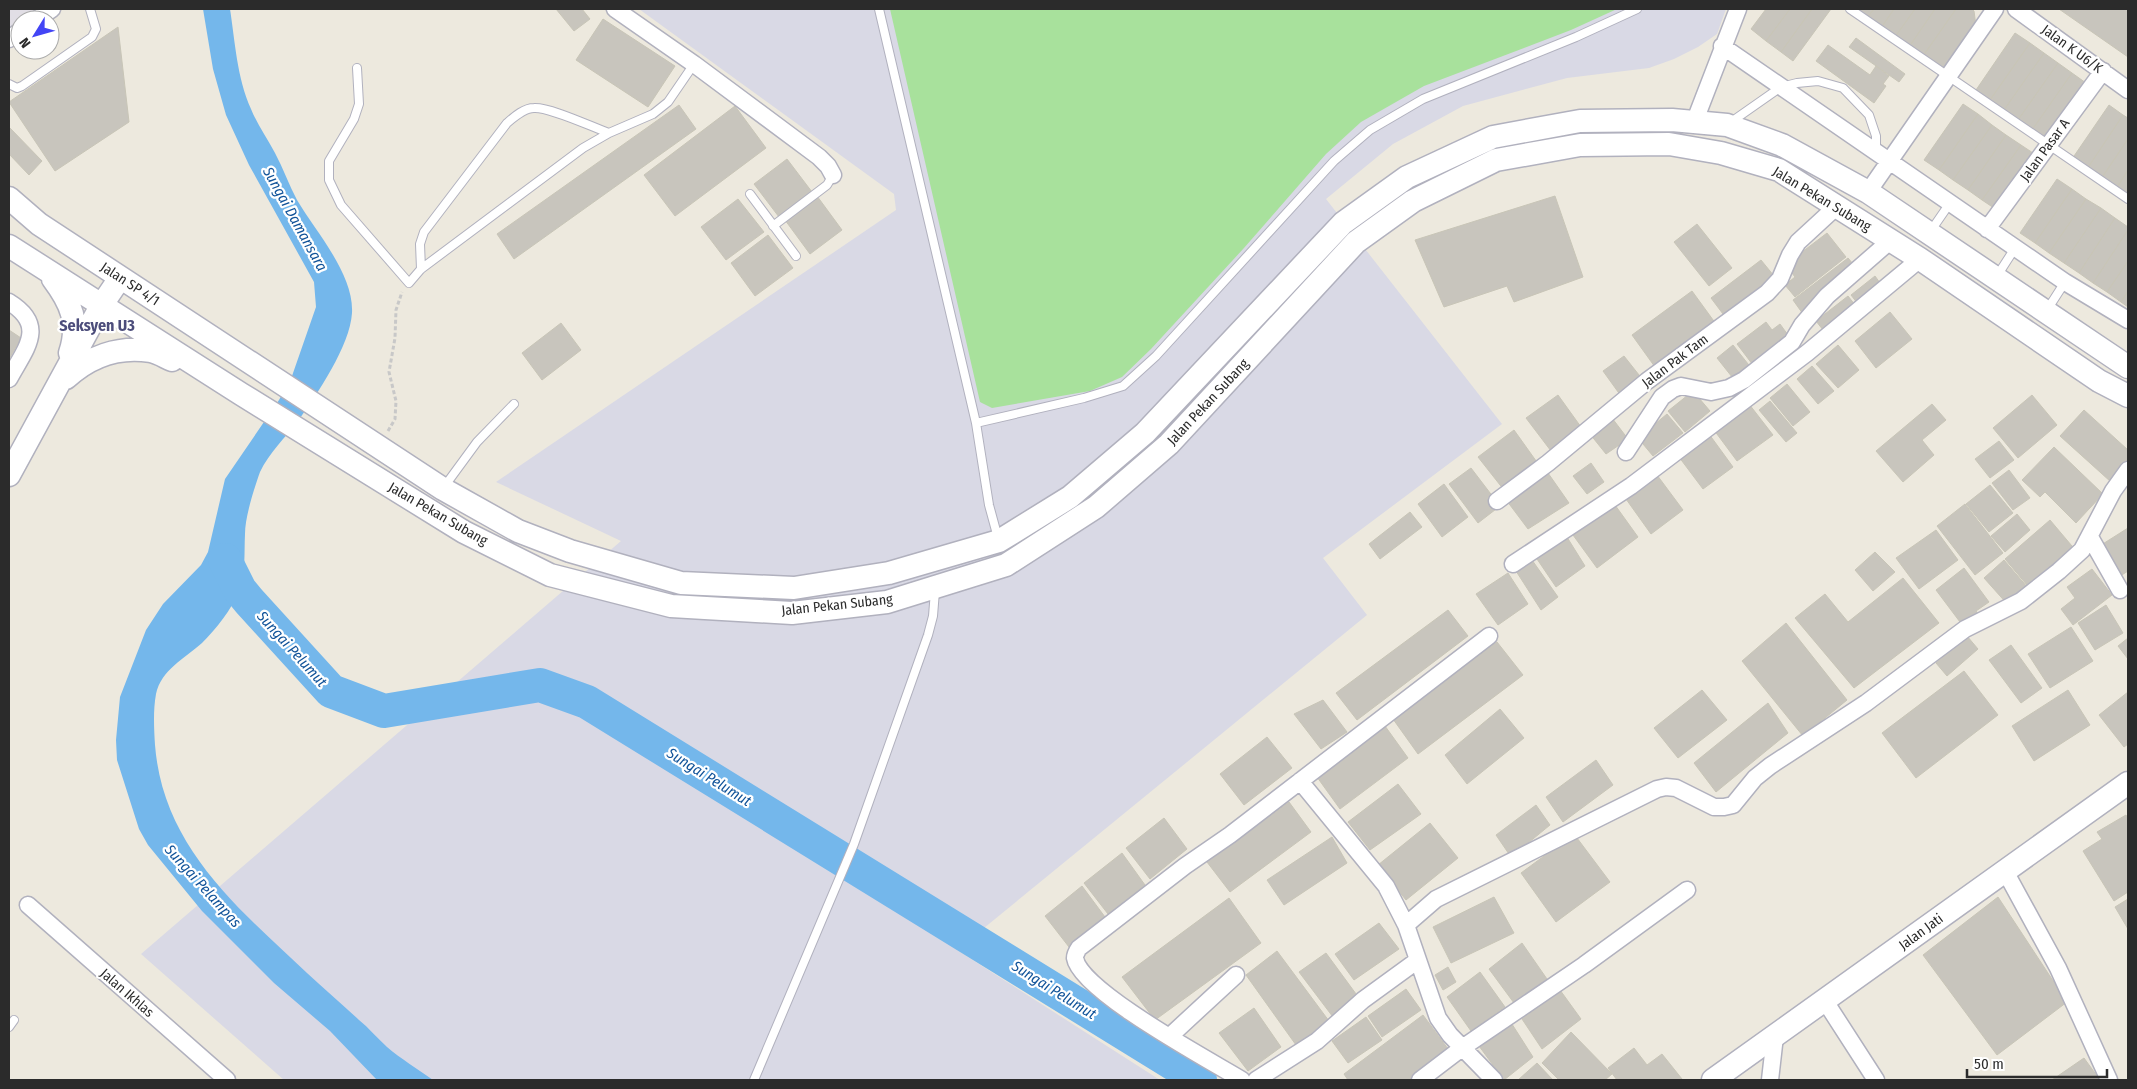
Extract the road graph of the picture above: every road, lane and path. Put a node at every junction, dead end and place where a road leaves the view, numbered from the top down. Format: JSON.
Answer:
{"nodes":[{"id":1,"x":90,"y":9,"type":"edge"},
{"id":2,"x":615,"y":9,"type":"edge"},
{"id":3,"x":879,"y":9,"type":"edge"},
{"id":4,"x":1637,"y":9,"type":"edge"},
{"id":5,"x":1738,"y":9,"type":"edge"},
{"id":6,"x":1850,"y":9,"type":"edge"},
{"id":7,"x":1995,"y":9,"type":"edge"},
{"id":8,"x":2016,"y":9,"type":"edge"},
{"id":9,"x":1722,"y":46,"type":"junction"},
{"id":10,"x":694,"y":64,"type":"junction"},
{"id":11,"x":357,"y":68,"type":"dead end"},
{"id":12,"x":2103,"y":71,"type":"junction"},
{"id":13,"x":1948,"y":76,"type":"junction"},
{"id":14,"x":9,"y":84,"type":"edge"},
{"id":15,"x":1781,"y":87,"type":"junction"},
{"id":16,"x":2128,"y":90,"type":"edge"},
{"id":17,"x":1694,"y":123,"type":"junction"},
{"id":18,"x":1727,"y":125,"type":"junction"},
{"id":19,"x":609,"y":133,"type":"junction"},
{"id":20,"x":2049,"y":145,"type":"junction"},
{"id":21,"x":1883,"y":156,"type":"junction"},
{"id":22,"x":833,"y":175,"type":"joint"},
{"id":23,"x":1868,"y":192,"type":"junction"},
{"id":24,"x":750,"y":194,"type":"dead end"},
{"id":25,"x":9,"y":198,"type":"edge"},
{"id":26,"x":2128,"y":199,"type":"edge"},
{"id":27,"x":1950,"y":203,"type":"junction"},
{"id":28,"x":1836,"y":206,"type":"junction"},
{"id":29,"x":773,"y":226,"type":"junction"},
{"id":30,"x":1987,"y":229,"type":"junction"},
{"id":31,"x":1929,"y":234,"type":"junction"},
{"id":32,"x":1890,"y":241,"type":"junction"},
{"id":33,"x":9,"y":246,"type":"edge"},
{"id":34,"x":2016,"y":248,"type":"junction"},
{"id":35,"x":796,"y":256,"type":"dead end"},
{"id":36,"x":1920,"y":259,"type":"junction"},
{"id":37,"x":421,"y":269,"type":"junction"},
{"id":38,"x":50,"y":274,"type":"junction"},
{"id":39,"x":120,"y":278,"type":"junction"},
{"id":40,"x":1996,"y":279,"type":"junction"},
{"id":41,"x":2065,"y":282,"type":"junction"},
{"id":42,"x":408,"y":283,"type":"junction"},
{"id":43,"x":9,"y":302,"type":"edge"},
{"id":44,"x":102,"y":306,"type":"junction"},
{"id":45,"x":2045,"y":312,"type":"junction"},
{"id":46,"x":2128,"y":320,"type":"edge"},
{"id":47,"x":255,"y":366,"type":"joint"},
{"id":48,"x":2128,"y":367,"type":"edge"},
{"id":49,"x":9,"y":379,"type":"edge"},
{"id":50,"x":59,"y":384,"type":"junction"},
{"id":51,"x":232,"y":388,"type":"junction"},
{"id":52,"x":2128,"y":396,"type":"edge"},
{"id":53,"x":514,"y":404,"type":"dead end"},
{"id":54,"x":976,"y":423,"type":"junction"},
{"id":55,"x":380,"y":447,"type":"junction"},
{"id":56,"x":1626,"y":452,"type":"dead end"},
{"id":57,"x":2128,"y":470,"type":"edge"},
{"id":58,"x":9,"y":475,"type":"edge"},
{"id":59,"x":443,"y":489,"type":"junction"},
{"id":60,"x":1497,"y":501,"type":"dead end"},
{"id":61,"x":2090,"y":537,"type":"junction"},
{"id":62,"x":999,"y":541,"type":"junction"},
{"id":63,"x":1513,"y":564,"type":"dead end"},
{"id":64,"x":936,"y":588,"type":"junction"},
{"id":65,"x":2120,"y":590,"type":"dead end"},
{"id":66,"x":1489,"y":636,"type":"dead end"},
{"id":67,"x":1300,"y":781,"type":"junction"},
{"id":68,"x":2128,"y":783,"type":"edge"},
{"id":69,"x":2005,"y":871,"type":"junction"},
{"id":70,"x":1687,"y":890,"type":"dead end"},
{"id":71,"x":28,"y":905,"type":"dead end"},
{"id":72,"x":1406,"y":925,"type":"junction"},
{"id":73,"x":1418,"y":960,"type":"junction"},
{"id":74,"x":1236,"y":975,"type":"dead end"},
{"id":75,"x":1824,"y":1001,"type":"junction"},
{"id":76,"x":14,"y":1020,"type":"dead end"},
{"id":77,"x":9,"y":1027,"type":"edge"},
{"id":78,"x":1170,"y":1036,"type":"junction"},
{"id":79,"x":1775,"y":1036,"type":"junction"},
{"id":80,"x":1462,"y":1048,"type":"junction"},
{"id":81,"x":227,"y":1080,"type":"edge"},
{"id":82,"x":754,"y":1080,"type":"edge"},
{"id":83,"x":1242,"y":1080,"type":"edge"},
{"id":84,"x":1256,"y":1080,"type":"edge"},
{"id":85,"x":1420,"y":1080,"type":"edge"},
{"id":86,"x":1494,"y":1080,"type":"edge"},
{"id":87,"x":1714,"y":1080,"type":"edge"},
{"id":88,"x":1770,"y":1080,"type":"edge"},
{"id":89,"x":1876,"y":1080,"type":"edge"},
{"id":90,"x":2109,"y":1080,"type":"edge"}],
"edges":[{"from":1,"to":14,"type":"lane"},
{"from":2,"to":10,"type":"street"},
{"from":3,"to":54,"type":"lane"},
{"from":4,"to":54,"type":"lane"},
{"from":5,"to":9,"type":"street"},
{"from":6,"to":13,"type":"lane"},
{"from":7,"to":13,"type":"street"},
{"from":8,"to":12,"type":"street","name":"Jalan K U6/K"},
{"from":9,"to":15,"type":"street"},
{"from":9,"to":17,"type":"street"},
{"from":10,"to":19,"type":"lane"},
{"from":10,"to":22,"type":"street"},
{"from":11,"to":42,"type":"lane"},
{"from":12,"to":16,"type":"street","name":"Jalan K U6/K"},
{"from":12,"to":20,"type":"street","name":"Jalan Pasar A"},
{"from":13,"to":20,"type":"lane"},
{"from":13,"to":21,"type":"street"},
{"from":15,"to":18,"type":"lane"},
{"from":15,"to":21,"type":"street"},
{"from":15,"to":21,"type":"lane"},
{"from":17,"to":18,"type":"main road","name":"Jalan Pekan Subang"},
{"from":17,"to":62,"type":"main road","name":"Jalan Pekan Subang"},
{"from":18,"to":23,"type":"main road","name":"Jalan Pekan Subang"},
{"from":19,"to":37,"type":"lane"},
{"from":19,"to":37,"type":"lane"},
{"from":20,"to":26,"type":"lane"},
{"from":20,"to":30,"type":"street","name":"Jalan Pasar A"},
{"from":21,"to":23,"type":"street"},
{"from":21,"to":27,"type":"street"},
{"from":22,"to":29,"type":"lane"},
{"from":23,"to":31,"type":"main road","name":"Jalan Pekan Subang"},
{"from":24,"to":29,"type":"lane"},
{"from":25,"to":39,"type":"main road","name":"Jalan SP 4/1"},
{"from":27,"to":30,"type":"street"},
{"from":27,"to":31,"type":"lane"},
{"from":28,"to":32,"type":"main road","name":"Jalan Pekan Subang"},
{"from":28,"to":60,"type":"street","name":"Jalan Pak Tam"},
{"from":28,"to":64,"type":"main road","name":"Jalan Pekan Subang"},
{"from":29,"to":35,"type":"lane"},
{"from":30,"to":34,"type":"street"},
{"from":31,"to":40,"type":"main road","name":"Jalan Pekan Subang"},
{"from":32,"to":36,"type":"main road","name":"Jalan Pekan Subang"},
{"from":32,"to":56,"type":"street"},
{"from":33,"to":38,"type":"main road"},
{"from":34,"to":40,"type":"lane"},
{"from":34,"to":41,"type":"street"},
{"from":36,"to":52,"type":"main road","name":"Jalan Pekan Subang"},
{"from":36,"to":63,"type":"street"},
{"from":37,"to":42,"type":"lane"},
{"from":38,"to":44,"type":"main road"},
{"from":38,"to":50,"type":"main road"},
{"from":39,"to":44,"type":"main road"},
{"from":39,"to":47,"type":"main road","name":"Jalan SP 4/1"},
{"from":40,"to":45,"type":"main road","name":"Jalan Pekan Subang"},
{"from":41,"to":45,"type":"lane"},
{"from":41,"to":46,"type":"street"},
{"from":42,"to":55,"type":"path"},
{"from":43,"to":49,"type":"street"},
{"from":44,"to":50,"type":"main road"},
{"from":44,"to":51,"type":"main road"},
{"from":45,"to":48,"type":"main road","name":"Jalan Pekan Subang"},
{"from":47,"to":55,"type":"main road","name":"Jalan Pekan Subang"},
{"from":50,"to":51,"type":"main road"},
{"from":50,"to":58,"type":"main road"},
{"from":51,"to":64,"type":"main road","name":"Jalan Pekan Subang"},
{"from":53,"to":59,"type":"lane"},
{"from":54,"to":62,"type":"lane"},
{"from":55,"to":59,"type":"main road","name":"Jalan Pekan Subang"},
{"from":57,"to":61,"type":"street"},
{"from":59,"to":62,"type":"main road","name":"Jalan Pekan Subang"},
{"from":61,"to":65,"type":"street"},
{"from":61,"to":72,"type":"street"},
{"from":64,"to":82,"type":"lane"},
{"from":66,"to":67,"type":"street"},
{"from":67,"to":72,"type":"street"},
{"from":67,"to":78,"type":"street"},
{"from":68,"to":69,"type":"main road","name":"Jalan Jati"},
{"from":69,"to":75,"type":"main road","name":"Jalan Jati"},
{"from":69,"to":90,"type":"street"},
{"from":70,"to":80,"type":"street"},
{"from":71,"to":81,"type":"street","name":"Jalan Ikhlas"},
{"from":72,"to":73,"type":"street"},
{"from":73,"to":80,"type":"street"},
{"from":73,"to":84,"type":"street"},
{"from":74,"to":78,"type":"street"},
{"from":75,"to":79,"type":"main road","name":"Jalan Jati"},
{"from":75,"to":89,"type":"street"},
{"from":76,"to":77,"type":"lane"},
{"from":78,"to":83,"type":"street"},
{"from":79,"to":87,"type":"main road","name":"Jalan Jati"},
{"from":79,"to":88,"type":"street"},
{"from":80,"to":85,"type":"street"},
{"from":80,"to":86,"type":"street"}]}
